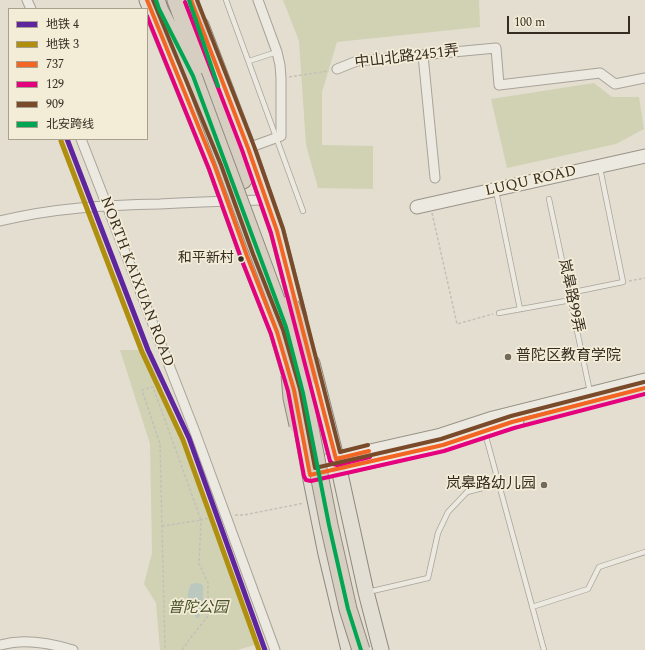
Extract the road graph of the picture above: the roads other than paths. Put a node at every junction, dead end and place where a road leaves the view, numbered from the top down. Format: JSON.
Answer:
{"nodes":[{"id":1,"x":147,"y":0,"type":"edge"},
{"id":2,"x":156,"y":0,"type":"edge"},
{"id":3,"x":165,"y":0,"type":"edge"},
{"id":4,"x":189,"y":0,"type":"edge"},
{"id":5,"x":226,"y":0,"type":"edge"},
{"id":6,"x":258,"y":0,"type":"edge"},
{"id":7,"x":277,"y":52,"type":"junction"},
{"id":8,"x":423,"y":55,"type":"junction"},
{"id":9,"x":248,"y":61,"type":"junction"},
{"id":10,"x":337,"y":69,"type":"road end"},
{"id":11,"x":193,"y":76,"type":"junction"},
{"id":12,"x":645,"y":78,"type":"edge"},
{"id":13,"x":276,"y":138,"type":"junction"},
{"id":14,"x":81,"y":140,"type":"edge"},
{"id":15,"x":248,"y":148,"type":"junction"},
{"id":16,"x":645,"y":156,"type":"edge"},
{"id":17,"x":600,"y":166,"type":"junction"},
{"id":18,"x":435,"y":178,"type":"dead end"},
{"id":19,"x":495,"y":190,"type":"junction"},
{"id":20,"x":550,"y":199,"type":"dead end"},
{"id":21,"x":266,"y":200,"type":"junction"},
{"id":22,"x":228,"y":201,"type":"junction"},
{"id":23,"x":106,"y":205,"type":"junction"},
{"id":24,"x":417,"y":207,"type":"dead end"},
{"id":25,"x":303,"y":211,"type":"dead end"},
{"id":26,"x":0,"y":221,"type":"edge"},
{"id":27,"x":571,"y":300,"type":"junction"},
{"id":28,"x":520,"y":309,"type":"junction"},
{"id":29,"x":499,"y":313,"type":"road end"},
{"id":30,"x":286,"y":327,"type":"junction"},
{"id":31,"x":645,"y":380,"type":"edge"},
{"id":32,"x":645,"y":388,"type":"edge"},
{"id":33,"x":590,"y":394,"type":"junction"},
{"id":34,"x":484,"y":432,"type":"junction"},
{"id":35,"x":338,"y":464,"type":"junction"},
{"id":36,"x":309,"y":470,"type":"junction"},
{"id":37,"x":498,"y":484,"type":"junction"},
{"id":38,"x":645,"y":552,"type":"edge"},
{"id":39,"x":366,"y":592,"type":"junction"},
{"id":40,"x":532,"y":607,"type":"junction"},
{"id":41,"x":0,"y":644,"type":"edge"},
{"id":42,"x":73,"y":650,"type":"edge"},
{"id":43,"x":275,"y":650,"type":"edge"},
{"id":44,"x":349,"y":650,"type":"edge"},
{"id":45,"x":361,"y":650,"type":"edge"},
{"id":46,"x":372,"y":650,"type":"edge"},
{"id":47,"x":380,"y":650,"type":"edge"},
{"id":48,"x":544,"y":650,"type":"edge"}],
"edges":[{"from":1,"to":22,"type":"main road"},
{"from":2,"to":11,"type":"highway"},
{"from":3,"to":11,"type":"highway"},
{"from":4,"to":15,"type":"main road"},
{"from":4,"to":46,"type":"highway","bridge":true},
{"from":5,"to":9,"type":"lane"},
{"from":6,"to":7,"type":"street"},
{"from":7,"to":9,"type":"lane"},
{"from":7,"to":13,"type":"street"},
{"from":8,"to":10,"type":"street","name":"中山北路2451弄"},
{"from":8,"to":12,"type":"street","name":"中山北路2451弄"},
{"from":8,"to":18,"type":"street"},
{"from":9,"to":13,"type":"lane"},
{"from":11,"to":30,"type":"highway","bridge":true},
{"from":13,"to":15,"type":"street"},
{"from":13,"to":25,"type":"lane"},
{"from":14,"to":23,"type":"street","name":"NORTH KAIXUAN ROAD"},
{"from":15,"to":21,"type":"main road"},
{"from":16,"to":17,"type":"main road","name":"LUQU ROAD"},
{"from":17,"to":19,"type":"main road","name":"LUQU ROAD"},
{"from":17,"to":27,"type":"lane"},
{"from":19,"to":24,"type":"main road","name":"LUQU ROAD"},
{"from":19,"to":28,"type":"lane"},
{"from":20,"to":27,"type":"lane","name":"岚皋路99弄"},
{"from":21,"to":22,"type":"street"},
{"from":21,"to":35,"type":"main road"},
{"from":22,"to":23,"type":"street"},
{"from":22,"to":36,"type":"main road"},
{"from":23,"to":26,"type":"street"},
{"from":23,"to":43,"type":"street","name":"NORTH KAIXUAN ROAD"},
{"from":27,"to":28,"type":"lane"},
{"from":27,"to":33,"type":"lane","name":"岚皋路99弄"},
{"from":28,"to":29,"type":"lane"},
{"from":30,"to":44,"type":"highway","bridge":true},
{"from":30,"to":45,"type":"highway","bridge":true},
{"from":31,"to":33,"type":"main road"},
{"from":32,"to":34,"type":"main road"},
{"from":33,"to":35,"type":"main road"},
{"from":34,"to":35,"type":"main road"},
{"from":34,"to":37,"type":"lane"},
{"from":35,"to":36,"type":"main road"},
{"from":35,"to":39,"type":"main road"},
{"from":36,"to":44,"type":"main road"},
{"from":37,"to":39,"type":"lane"},
{"from":37,"to":40,"type":"lane"},
{"from":38,"to":40,"type":"lane"},
{"from":39,"to":47,"type":"main road"},
{"from":40,"to":48,"type":"lane"},
{"from":41,"to":42,"type":"street"}]}
